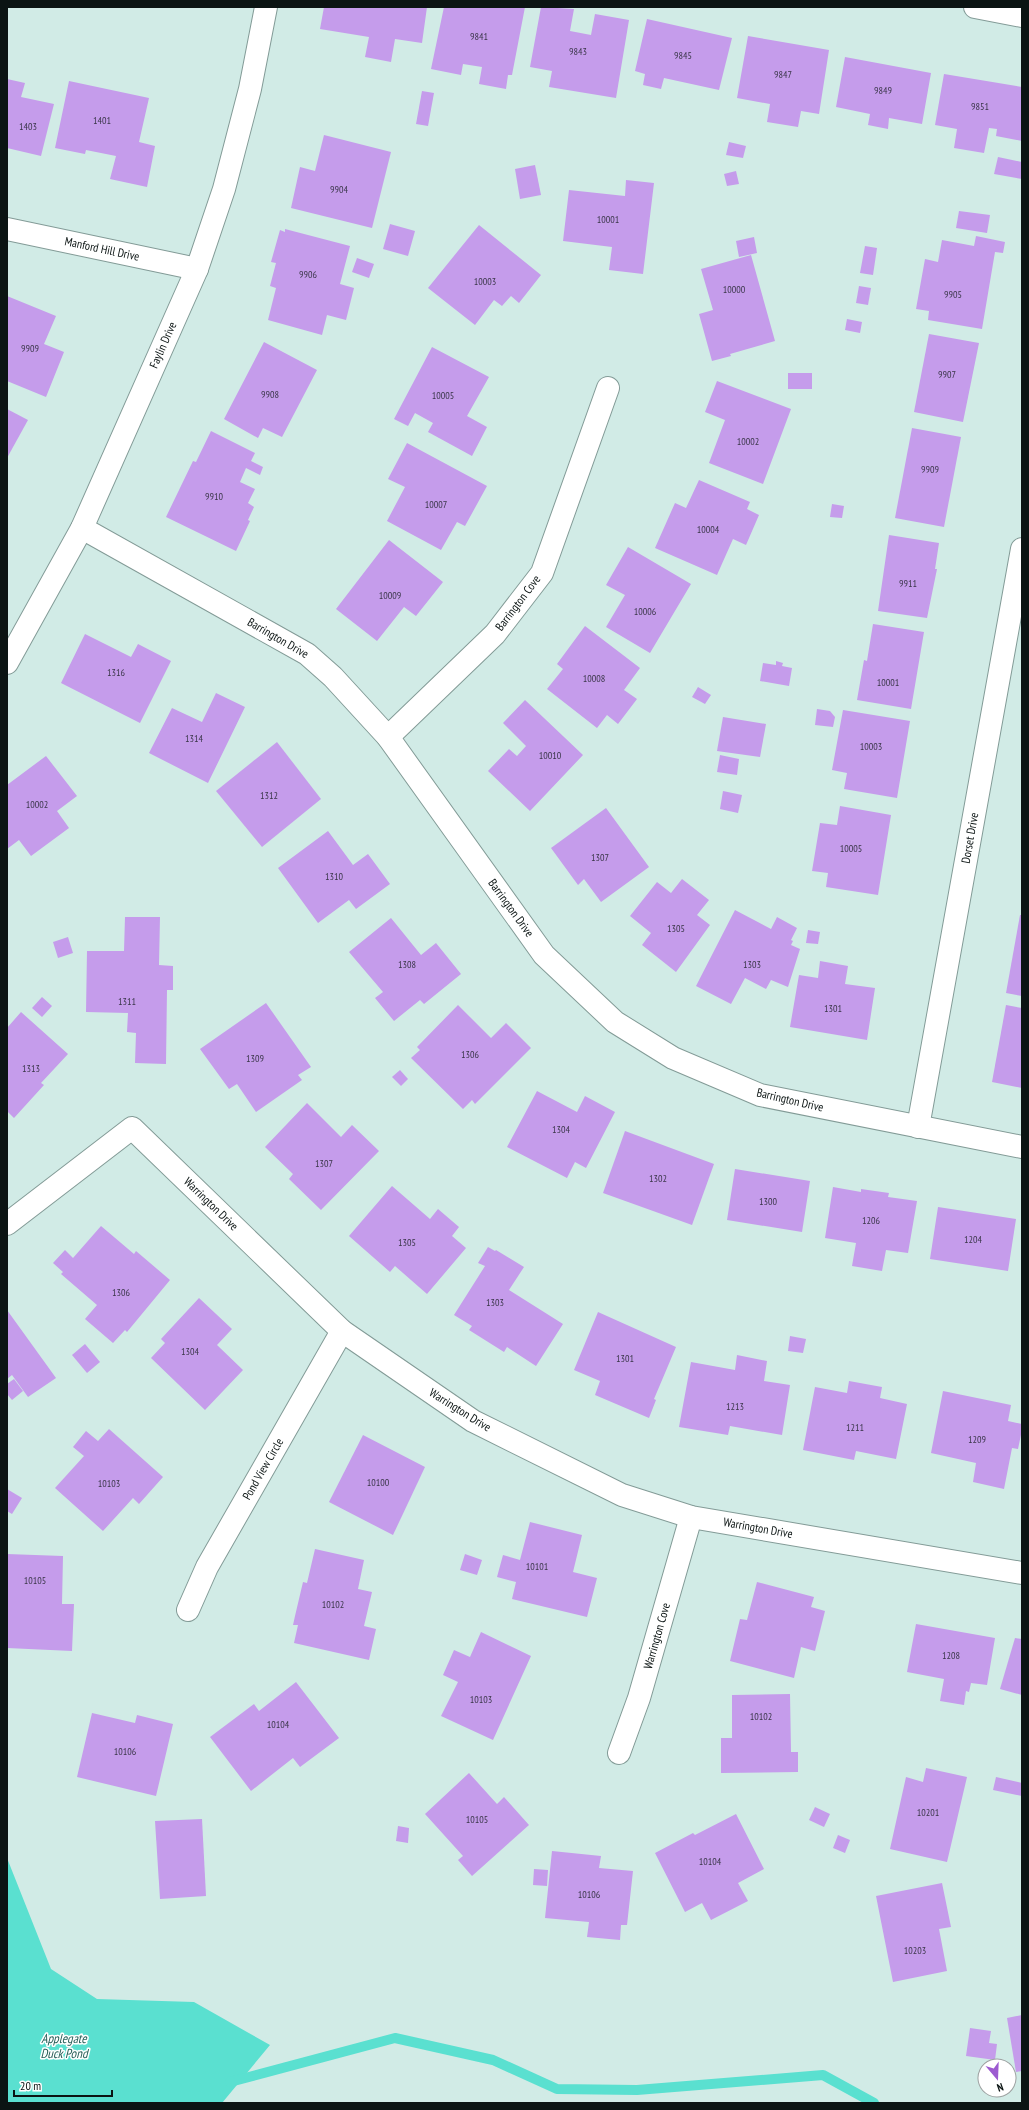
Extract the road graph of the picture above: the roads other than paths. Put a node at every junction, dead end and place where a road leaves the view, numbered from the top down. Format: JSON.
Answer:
{"nodes":[{"id":1,"x":266,"y":7,"type":"edge"},
{"id":2,"x":975,"y":7,"type":"edge"},
{"id":3,"x":1022,"y":16,"type":"edge"},
{"id":4,"x":7,"y":229,"type":"edge"},
{"id":5,"x":197,"y":269,"type":"junction"},
{"id":6,"x":608,"y":388,"type":"dead end"},
{"id":7,"x":82,"y":528,"type":"junction"},
{"id":8,"x":1022,"y":549,"type":"edge"},
{"id":9,"x":7,"y":663,"type":"edge"},
{"id":10,"x":388,"y":737,"type":"junction"},
{"id":11,"x":918,"y":1127,"type":"junction"},
{"id":12,"x":1022,"y":1147,"type":"edge"},
{"id":13,"x":7,"y":1224,"type":"edge"},
{"id":14,"x":342,"y":1331,"type":"junction"},
{"id":15,"x":691,"y":1517,"type":"junction"},
{"id":16,"x":1022,"y":1573,"type":"edge"},
{"id":17,"x":188,"y":1610,"type":"dead end"},
{"id":18,"x":619,"y":1753,"type":"dead end"}],
"edges":[{"from":1,"to":5,"type":"street","name":"Faylin Drive"},
{"from":2,"to":3,"type":"street"},
{"from":4,"to":5,"type":"street","name":"Manford Hill Drive"},
{"from":5,"to":7,"type":"street","name":"Faylin Drive"},
{"from":6,"to":10,"type":"street","name":"Barrington Cove"},
{"from":7,"to":9,"type":"street","name":"Faylin Drive"},
{"from":7,"to":10,"type":"street","name":"Barrington Drive"},
{"from":8,"to":11,"type":"street","name":"Dorset Drive"},
{"from":10,"to":11,"type":"street","name":"Barrington Drive"},
{"from":11,"to":12,"type":"street","name":"Barrington Drive"},
{"from":13,"to":14,"type":"street","name":"Warrington Drive"},
{"from":14,"to":15,"type":"street","name":"Warrington Drive"},
{"from":14,"to":17,"type":"street","name":"Pond View Circle"},
{"from":15,"to":16,"type":"street","name":"Warrington Drive"},
{"from":15,"to":18,"type":"street","name":"Warrington Cove"}]}
